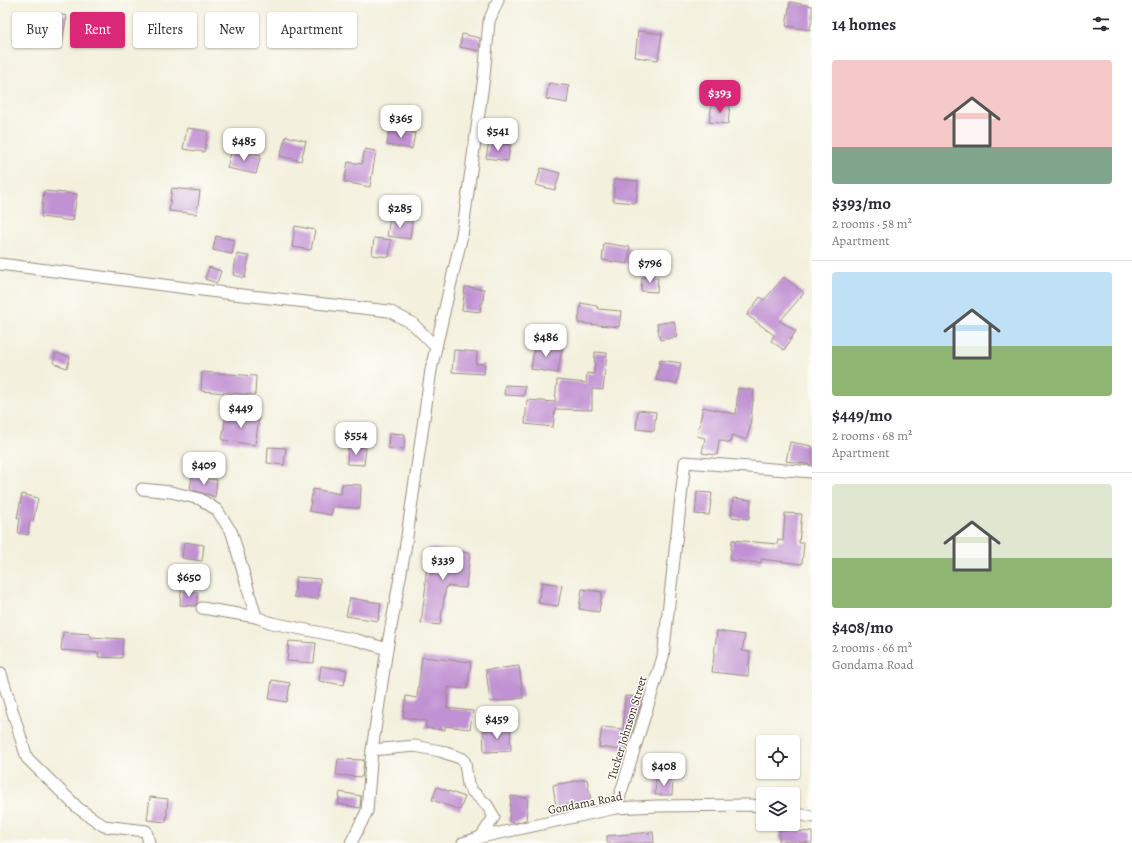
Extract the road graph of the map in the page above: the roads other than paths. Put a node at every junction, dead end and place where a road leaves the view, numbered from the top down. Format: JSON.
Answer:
{"nodes":[{"id":1,"x":498,"y":0,"type":"edge"},
{"id":2,"x":0,"y":264,"type":"edge"},
{"id":3,"x":436,"y":347,"type":"junction"},
{"id":4,"x":812,"y":472,"type":"edge"},
{"id":5,"x":142,"y":488,"type":"dead end"},
{"id":6,"x":202,"y":608,"type":"dead end"},
{"id":7,"x":256,"y":617,"type":"junction"},
{"id":8,"x":387,"y":649,"type":"junction"},
{"id":9,"x":1,"y":674,"type":"edge"},
{"id":10,"x":372,"y":750,"type":"junction"},
{"id":11,"x":756,"y":806,"type":"edge"},
{"id":12,"x":616,"y":808,"type":"junction"},
{"id":13,"x":800,"y":814,"type":"edge"},
{"id":14,"x":812,"y":817,"type":"edge"},
{"id":15,"x":481,"y":837,"type":"junction"},
{"id":16,"x":149,"y":843,"type":"edge"},
{"id":17,"x":351,"y":843,"type":"edge"},
{"id":18,"x":463,"y":843,"type":"edge"}],
"edges":[{"from":1,"to":3,"type":"street"},
{"from":2,"to":3,"type":"street"},
{"from":3,"to":8,"type":"street"},
{"from":4,"to":12,"type":"street","name":"Tucker Johnson Street"},
{"from":5,"to":7,"type":"street"},
{"from":6,"to":7,"type":"street"},
{"from":7,"to":8,"type":"street"},
{"from":8,"to":10,"type":"street"},
{"from":9,"to":16,"type":"street"},
{"from":10,"to":15,"type":"street"},
{"from":10,"to":17,"type":"street"},
{"from":11,"to":12,"type":"street","name":"Gondama Road"},
{"from":12,"to":15,"type":"street","name":"Gondama Road"},
{"from":13,"to":14,"type":"street"},
{"from":15,"to":18,"type":"street","name":"Gondama Road"}]}
